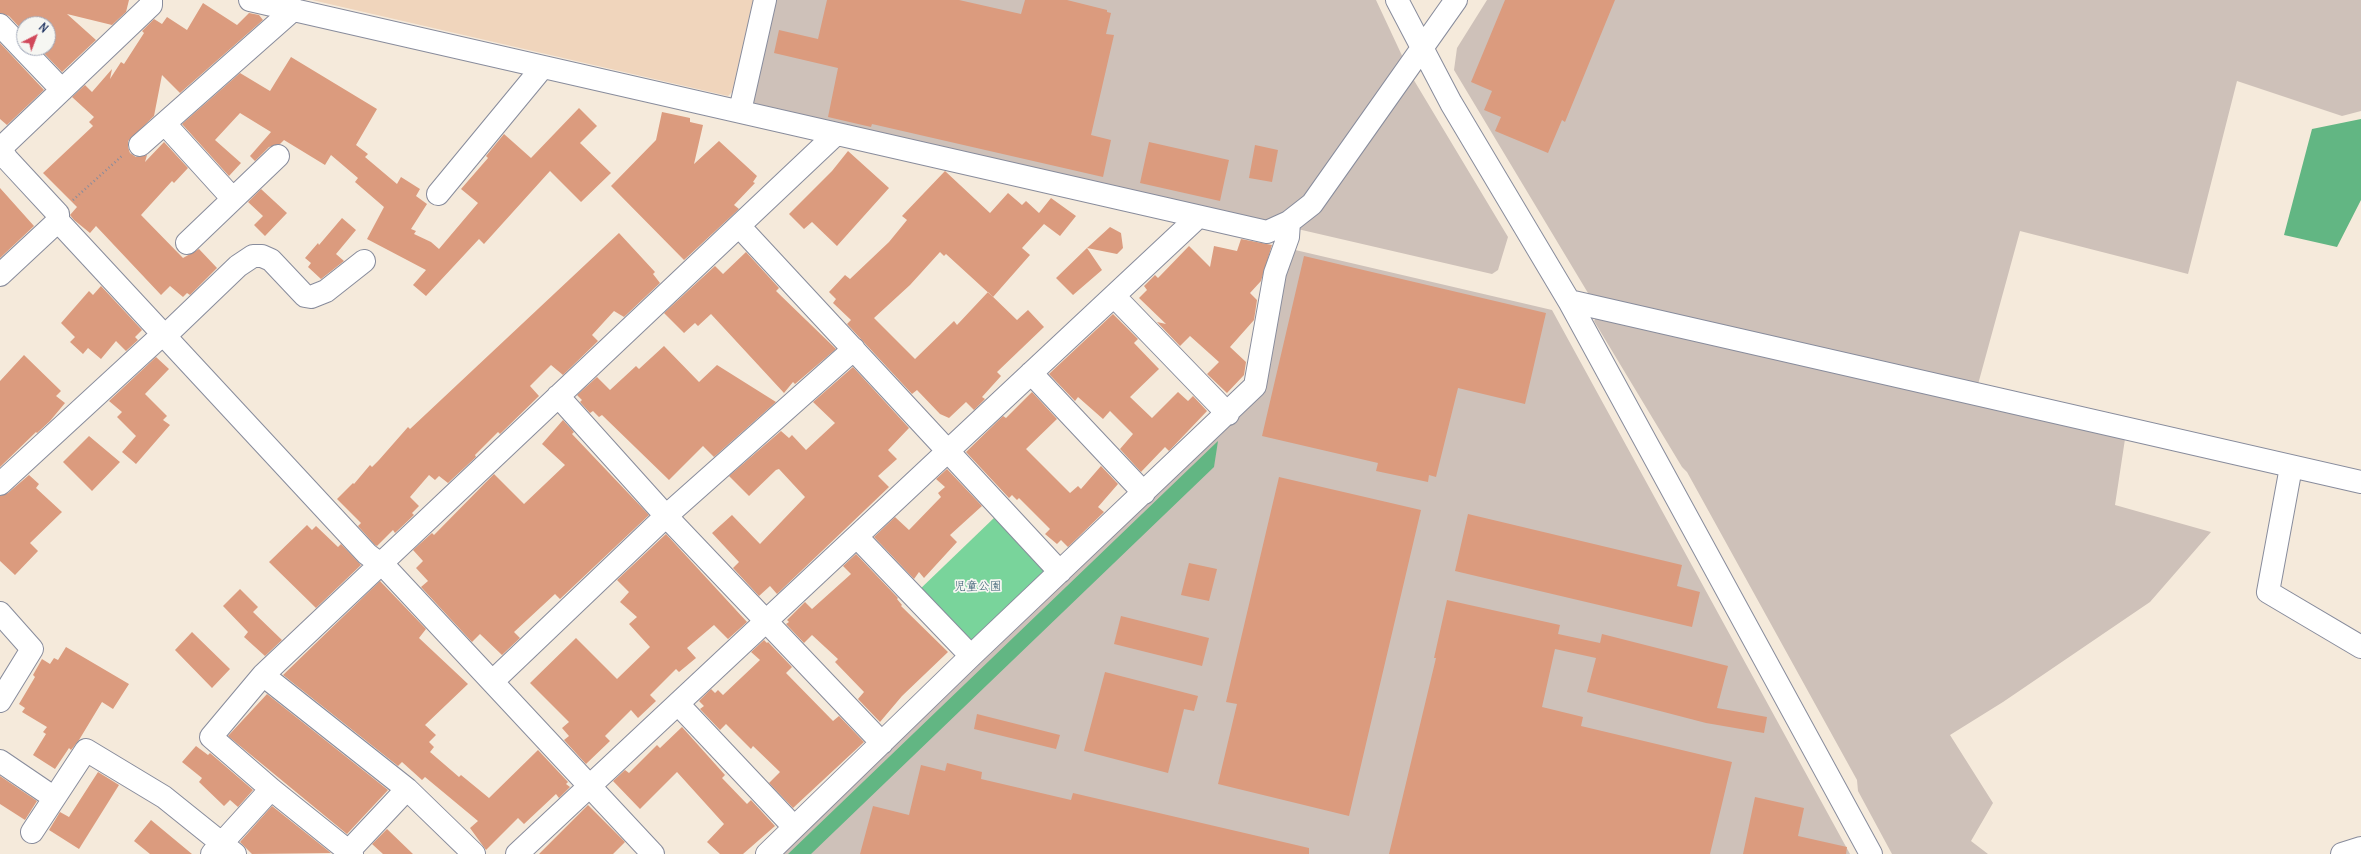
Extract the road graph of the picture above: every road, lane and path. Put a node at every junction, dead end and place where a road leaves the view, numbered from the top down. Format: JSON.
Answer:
{"nodes":[{"id":1,"x":151,"y":0,"type":"edge"},
{"id":2,"x":250,"y":0,"type":"edge"},
{"id":3,"x":765,"y":0,"type":"edge"},
{"id":4,"x":1397,"y":0,"type":"edge"},
{"id":5,"x":1456,"y":0,"type":"edge"},
{"id":6,"x":294,"y":9,"type":"junction"},
{"id":7,"x":0,"y":26,"type":"edge"},
{"id":8,"x":1421,"y":48,"type":"junction"},
{"id":9,"x":542,"y":68,"type":"junction"},
{"id":10,"x":62,"y":90,"type":"junction"},
{"id":11,"x":740,"y":111,"type":"junction"},
{"id":12,"x":164,"y":124,"type":"junction"},
{"id":13,"x":835,"y":135,"type":"junction"},
{"id":14,"x":140,"y":145,"type":"joint"},
{"id":15,"x":2,"y":155,"type":"edge"},
{"id":16,"x":278,"y":156,"type":"dead end"},
{"id":17,"x":438,"y":194,"type":"dead end"},
{"id":18,"x":233,"y":199,"type":"junction"},
{"id":19,"x":58,"y":217,"type":"junction"},
{"id":20,"x":1198,"y":218,"type":"junction"},
{"id":21,"x":1289,"y":222,"type":"junction"},
{"id":22,"x":739,"y":226,"type":"junction"},
{"id":23,"x":187,"y":243,"type":"dead end"},
{"id":24,"x":364,"y":261,"type":"dead end"},
{"id":25,"x":0,"y":275,"type":"edge"},
{"id":26,"x":1115,"y":296,"type":"junction"},
{"id":27,"x":1569,"y":301,"type":"junction"},
{"id":28,"x":164,"y":335,"type":"junction"},
{"id":29,"x":854,"y":348,"type":"junction"},
{"id":30,"x":1031,"y":374,"type":"junction"},
{"id":31,"x":558,"y":396,"type":"junction"},
{"id":32,"x":1228,"y":414,"type":"junction"},
{"id":33,"x":949,"y":450,"type":"junction"},
{"id":34,"x":2291,"y":468,"type":"junction"},
{"id":35,"x":2361,"y":482,"type":"edge"},
{"id":36,"x":0,"y":484,"type":"edge"},
{"id":37,"x":1144,"y":493,"type":"junction"},
{"id":38,"x":666,"y":516,"type":"junction"},
{"id":39,"x":857,"y":537,"type":"junction"},
{"id":40,"x":380,"y":564,"type":"junction"},
{"id":41,"x":1060,"y":572,"type":"junction"},
{"id":42,"x":0,"y":613,"type":"edge"},
{"id":43,"x":768,"y":622,"type":"junction"},
{"id":44,"x":2361,"y":647,"type":"edge"},
{"id":45,"x":971,"y":656,"type":"junction"},
{"id":46,"x":263,"y":675,"type":"junction"},
{"id":47,"x":493,"y":681,"type":"junction"},
{"id":48,"x":0,"y":701,"type":"edge"},
{"id":49,"x":678,"y":704,"type":"junction"},
{"id":50,"x":882,"y":743,"type":"junction"},
{"id":51,"x":0,"y":761,"type":"edge"},
{"id":52,"x":590,"y":785,"type":"junction"},
{"id":53,"x":271,"y":789,"type":"junction"},
{"id":54,"x":408,"y":789,"type":"junction"},
{"id":55,"x":53,"y":797,"type":"junction"},
{"id":56,"x":794,"y":827,"type":"junction"},
{"id":57,"x":32,"y":832,"type":"dead end"},
{"id":58,"x":2361,"y":848,"type":"edge"},
{"id":59,"x":223,"y":850,"type":"edge"},
{"id":60,"x":643,"y":850,"type":"edge"},
{"id":61,"x":525,"y":851,"type":"edge"},
{"id":62,"x":349,"y":853,"type":"edge"},
{"id":63,"x":474,"y":854,"type":"edge"},
{"id":64,"x":767,"y":854,"type":"edge"},
{"id":65,"x":1871,"y":854,"type":"edge"},
{"id":66,"x":2342,"y":854,"type":"edge"}],
"edges":[{"from":1,"to":10,"type":"street"},
{"from":2,"to":6,"type":"street"},
{"from":3,"to":11,"type":"street"},
{"from":4,"to":8,"type":"street"},
{"from":5,"to":8,"type":"street"},
{"from":6,"to":9,"type":"street"},
{"from":6,"to":12,"type":"street"},
{"from":7,"to":10,"type":"street"},
{"from":8,"to":21,"type":"street"},
{"from":8,"to":27,"type":"street"},
{"from":9,"to":11,"type":"street"},
{"from":9,"to":17,"type":"street"},
{"from":10,"to":15,"type":"street"},
{"from":11,"to":13,"type":"street"},
{"from":12,"to":14,"type":"street"},
{"from":12,"to":18,"type":"street"},
{"from":13,"to":20,"type":"street"},
{"from":13,"to":22,"type":"street"},
{"from":14,"to":19,"type":"path"},
{"from":15,"to":19,"type":"street"},
{"from":16,"to":18,"type":"street"},
{"from":18,"to":23,"type":"street"},
{"from":19,"to":25,"type":"street"},
{"from":19,"to":28,"type":"street"},
{"from":20,"to":21,"type":"street"},
{"from":20,"to":26,"type":"street"},
{"from":21,"to":32,"type":"street"},
{"from":22,"to":29,"type":"street"},
{"from":22,"to":31,"type":"street"},
{"from":24,"to":28,"type":"street"},
{"from":26,"to":30,"type":"street"},
{"from":26,"to":32,"type":"street"},
{"from":27,"to":34,"type":"street"},
{"from":27,"to":65,"type":"street"},
{"from":28,"to":36,"type":"street"},
{"from":28,"to":40,"type":"street"},
{"from":29,"to":33,"type":"street"},
{"from":29,"to":38,"type":"street"},
{"from":30,"to":33,"type":"street"},
{"from":30,"to":37,"type":"street"},
{"from":31,"to":38,"type":"street"},
{"from":31,"to":40,"type":"street"},
{"from":32,"to":37,"type":"street"},
{"from":33,"to":39,"type":"street"},
{"from":33,"to":41,"type":"street"},
{"from":34,"to":35,"type":"street"},
{"from":34,"to":44,"type":"street"},
{"from":37,"to":41,"type":"street"},
{"from":38,"to":43,"type":"street"},
{"from":38,"to":47,"type":"street"},
{"from":39,"to":43,"type":"street"},
{"from":39,"to":45,"type":"street"},
{"from":40,"to":46,"type":"street"},
{"from":40,"to":47,"type":"street"},
{"from":41,"to":45,"type":"street"},
{"from":42,"to":48,"type":"street"},
{"from":43,"to":49,"type":"street"},
{"from":43,"to":50,"type":"street"},
{"from":45,"to":50,"type":"street"},
{"from":46,"to":53,"type":"street"},
{"from":46,"to":54,"type":"street"},
{"from":47,"to":52,"type":"street"},
{"from":49,"to":52,"type":"street"},
{"from":49,"to":56,"type":"street"},
{"from":50,"to":56,"type":"street"},
{"from":51,"to":55,"type":"street"},
{"from":52,"to":60,"type":"street"},
{"from":52,"to":61,"type":"street"},
{"from":53,"to":59,"type":"street"},
{"from":53,"to":62,"type":"street"},
{"from":54,"to":62,"type":"street"},
{"from":54,"to":63,"type":"street"},
{"from":55,"to":57,"type":"street"},
{"from":55,"to":59,"type":"street"},
{"from":56,"to":64,"type":"street"},
{"from":58,"to":66,"type":"street"}]}
